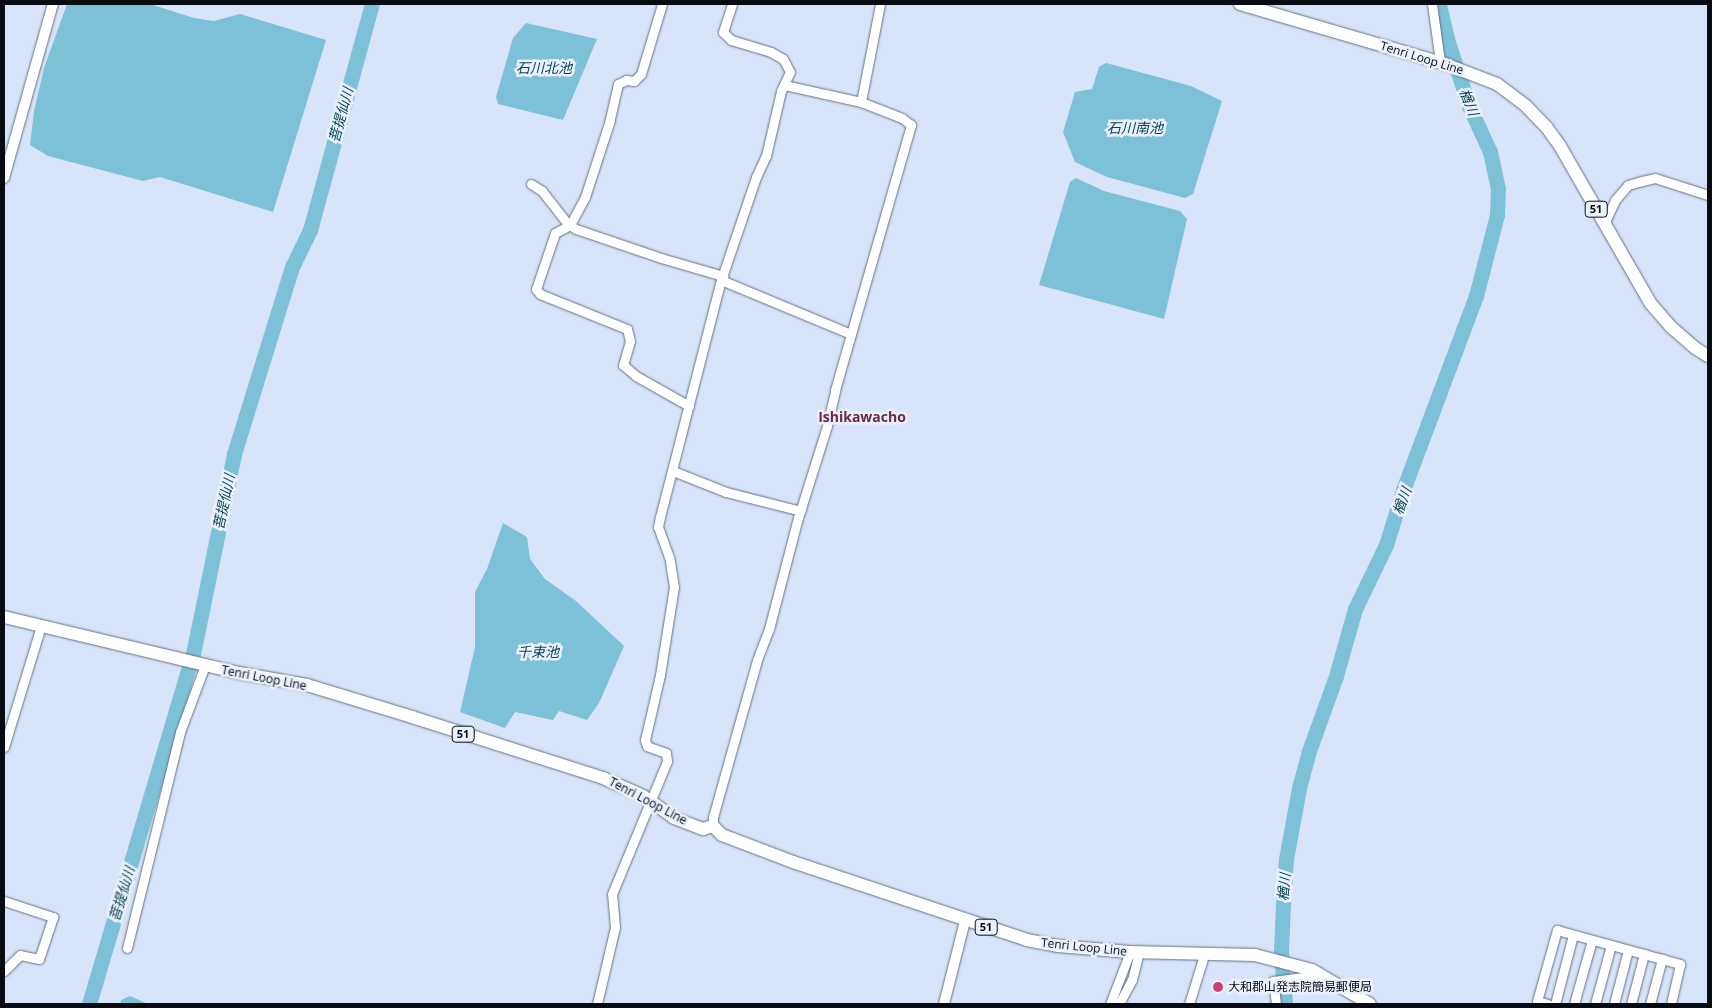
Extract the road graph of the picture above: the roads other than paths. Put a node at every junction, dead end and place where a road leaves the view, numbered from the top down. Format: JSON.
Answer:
{"nodes":[{"id":1,"x":53,"y":4,"type":"edge"},
{"id":2,"x":662,"y":4,"type":"edge"},
{"id":3,"x":732,"y":4,"type":"edge"},
{"id":4,"x":880,"y":4,"type":"edge"},
{"id":5,"x":1240,"y":4,"type":"edge"},
{"id":6,"x":1432,"y":4,"type":"edge"},
{"id":7,"x":1443,"y":63,"type":"junction"},
{"id":8,"x":785,"y":85,"type":"junction"},
{"id":9,"x":861,"y":102,"type":"junction"},
{"id":10,"x":4,"y":178,"type":"edge"},
{"id":11,"x":531,"y":184,"type":"dead end"},
{"id":12,"x":1708,"y":195,"type":"edge"},
{"id":13,"x":1604,"y":224,"type":"junction"},
{"id":14,"x":570,"y":225,"type":"junction"},
{"id":15,"x":722,"y":278,"type":"junction"},
{"id":16,"x":851,"y":334,"type":"junction"},
{"id":17,"x":1708,"y":356,"type":"edge"},
{"id":18,"x":689,"y":406,"type":"junction"},
{"id":19,"x":673,"y":471,"type":"junction"},
{"id":20,"x":801,"y":511,"type":"junction"},
{"id":21,"x":4,"y":617,"type":"edge"},
{"id":22,"x":41,"y":626,"type":"junction"},
{"id":23,"x":203,"y":665,"type":"junction"},
{"id":24,"x":4,"y":747,"type":"edge"},
{"id":25,"x":651,"y":803,"type":"junction"},
{"id":26,"x":714,"y":826,"type":"junction"},
{"id":27,"x":4,"y":901,"type":"edge"},
{"id":28,"x":965,"y":921,"type":"junction"},
{"id":29,"x":1573,"y":935,"type":"junction"},
{"id":30,"x":1592,"y":940,"type":"junction"},
{"id":31,"x":1611,"y":945,"type":"junction"},
{"id":32,"x":127,"y":948,"type":"dead end"},
{"id":33,"x":1628,"y":950,"type":"junction"},
{"id":34,"x":1135,"y":952,"type":"junction"},
{"id":35,"x":1205,"y":952,"type":"junction"},
{"id":36,"x":1644,"y":954,"type":"junction"},
{"id":37,"x":1662,"y":959,"type":"junction"},
{"id":38,"x":4,"y":971,"type":"edge"},
{"id":39,"x":1320,"y":975,"type":"junction"},
{"id":40,"x":597,"y":1004,"type":"edge"},
{"id":41,"x":944,"y":1004,"type":"edge"},
{"id":42,"x":1110,"y":1004,"type":"edge"},
{"id":43,"x":1119,"y":1004,"type":"edge"},
{"id":44,"x":1189,"y":1004,"type":"edge"},
{"id":45,"x":1276,"y":1004,"type":"edge"},
{"id":46,"x":1370,"y":1004,"type":"edge"},
{"id":47,"x":1548,"y":1004,"type":"edge"},
{"id":48,"x":1555,"y":1004,"type":"edge"},
{"id":49,"x":1574,"y":1004,"type":"edge"},
{"id":50,"x":1595,"y":1004,"type":"edge"},
{"id":51,"x":1614,"y":1004,"type":"edge"},
{"id":52,"x":1631,"y":1004,"type":"edge"},
{"id":53,"x":1650,"y":1004,"type":"edge"},
{"id":54,"x":1671,"y":1004,"type":"edge"}],
"edges":[{"from":1,"to":10,"type":"street"},
{"from":2,"to":14,"type":"street"},
{"from":3,"to":8,"type":"street"},
{"from":4,"to":9,"type":"street"},
{"from":5,"to":7,"type":"main road","name":"Tenri Loop Line","number":"51"},
{"from":6,"to":7,"type":"street"},
{"from":7,"to":13,"type":"main road","name":"Tenri Loop Line","number":"51"},
{"from":8,"to":9,"type":"street"},
{"from":8,"to":15,"type":"street"},
{"from":9,"to":16,"type":"street"},
{"from":11,"to":14,"type":"street"},
{"from":12,"to":13,"type":"street"},
{"from":13,"to":17,"type":"main road","name":"Tenri Loop Line","number":"51"},
{"from":14,"to":15,"type":"street"},
{"from":14,"to":18,"type":"street"},
{"from":15,"to":16,"type":"street"},
{"from":15,"to":18,"type":"street"},
{"from":16,"to":20,"type":"street"},
{"from":18,"to":19,"type":"street"},
{"from":19,"to":20,"type":"street"},
{"from":19,"to":25,"type":"street"},
{"from":20,"to":26,"type":"street"},
{"from":21,"to":22,"type":"main road","name":"Tenri Loop Line","number":"51"},
{"from":22,"to":23,"type":"main road","name":"Tenri Loop Line","number":"51"},
{"from":22,"to":24,"type":"street"},
{"from":23,"to":25,"type":"main road","name":"Tenri Loop Line","number":"51"},
{"from":23,"to":32,"type":"street"},
{"from":25,"to":26,"type":"main road","name":"Tenri Loop Line","number":"51"},
{"from":25,"to":40,"type":"street"},
{"from":26,"to":28,"type":"main road","name":"Tenri Loop Line","number":"51"},
{"from":27,"to":38,"type":"street"},
{"from":28,"to":34,"type":"main road","name":"Tenri Loop Line","number":"51"},
{"from":28,"to":41,"type":"street"},
{"from":29,"to":30,"type":"street"},
{"from":29,"to":47,"type":"street"},
{"from":29,"to":48,"type":"street"},
{"from":30,"to":31,"type":"street"},
{"from":30,"to":49,"type":"street"},
{"from":31,"to":33,"type":"street"},
{"from":31,"to":50,"type":"street"},
{"from":33,"to":36,"type":"street"},
{"from":33,"to":51,"type":"street"},
{"from":34,"to":35,"type":"main road","name":"Tenri Loop Line","number":"51"},
{"from":34,"to":42,"type":"street"},
{"from":34,"to":43,"type":"street"},
{"from":35,"to":39,"type":"main road","name":"Tenri Loop Line","number":"51"},
{"from":35,"to":44,"type":"street"},
{"from":36,"to":37,"type":"street"},
{"from":36,"to":52,"type":"street"},
{"from":37,"to":53,"type":"street"},
{"from":37,"to":54,"type":"street"},
{"from":39,"to":45,"type":"street"},
{"from":39,"to":46,"type":"main road","name":"Tenri Loop Line","number":"51"}]}
